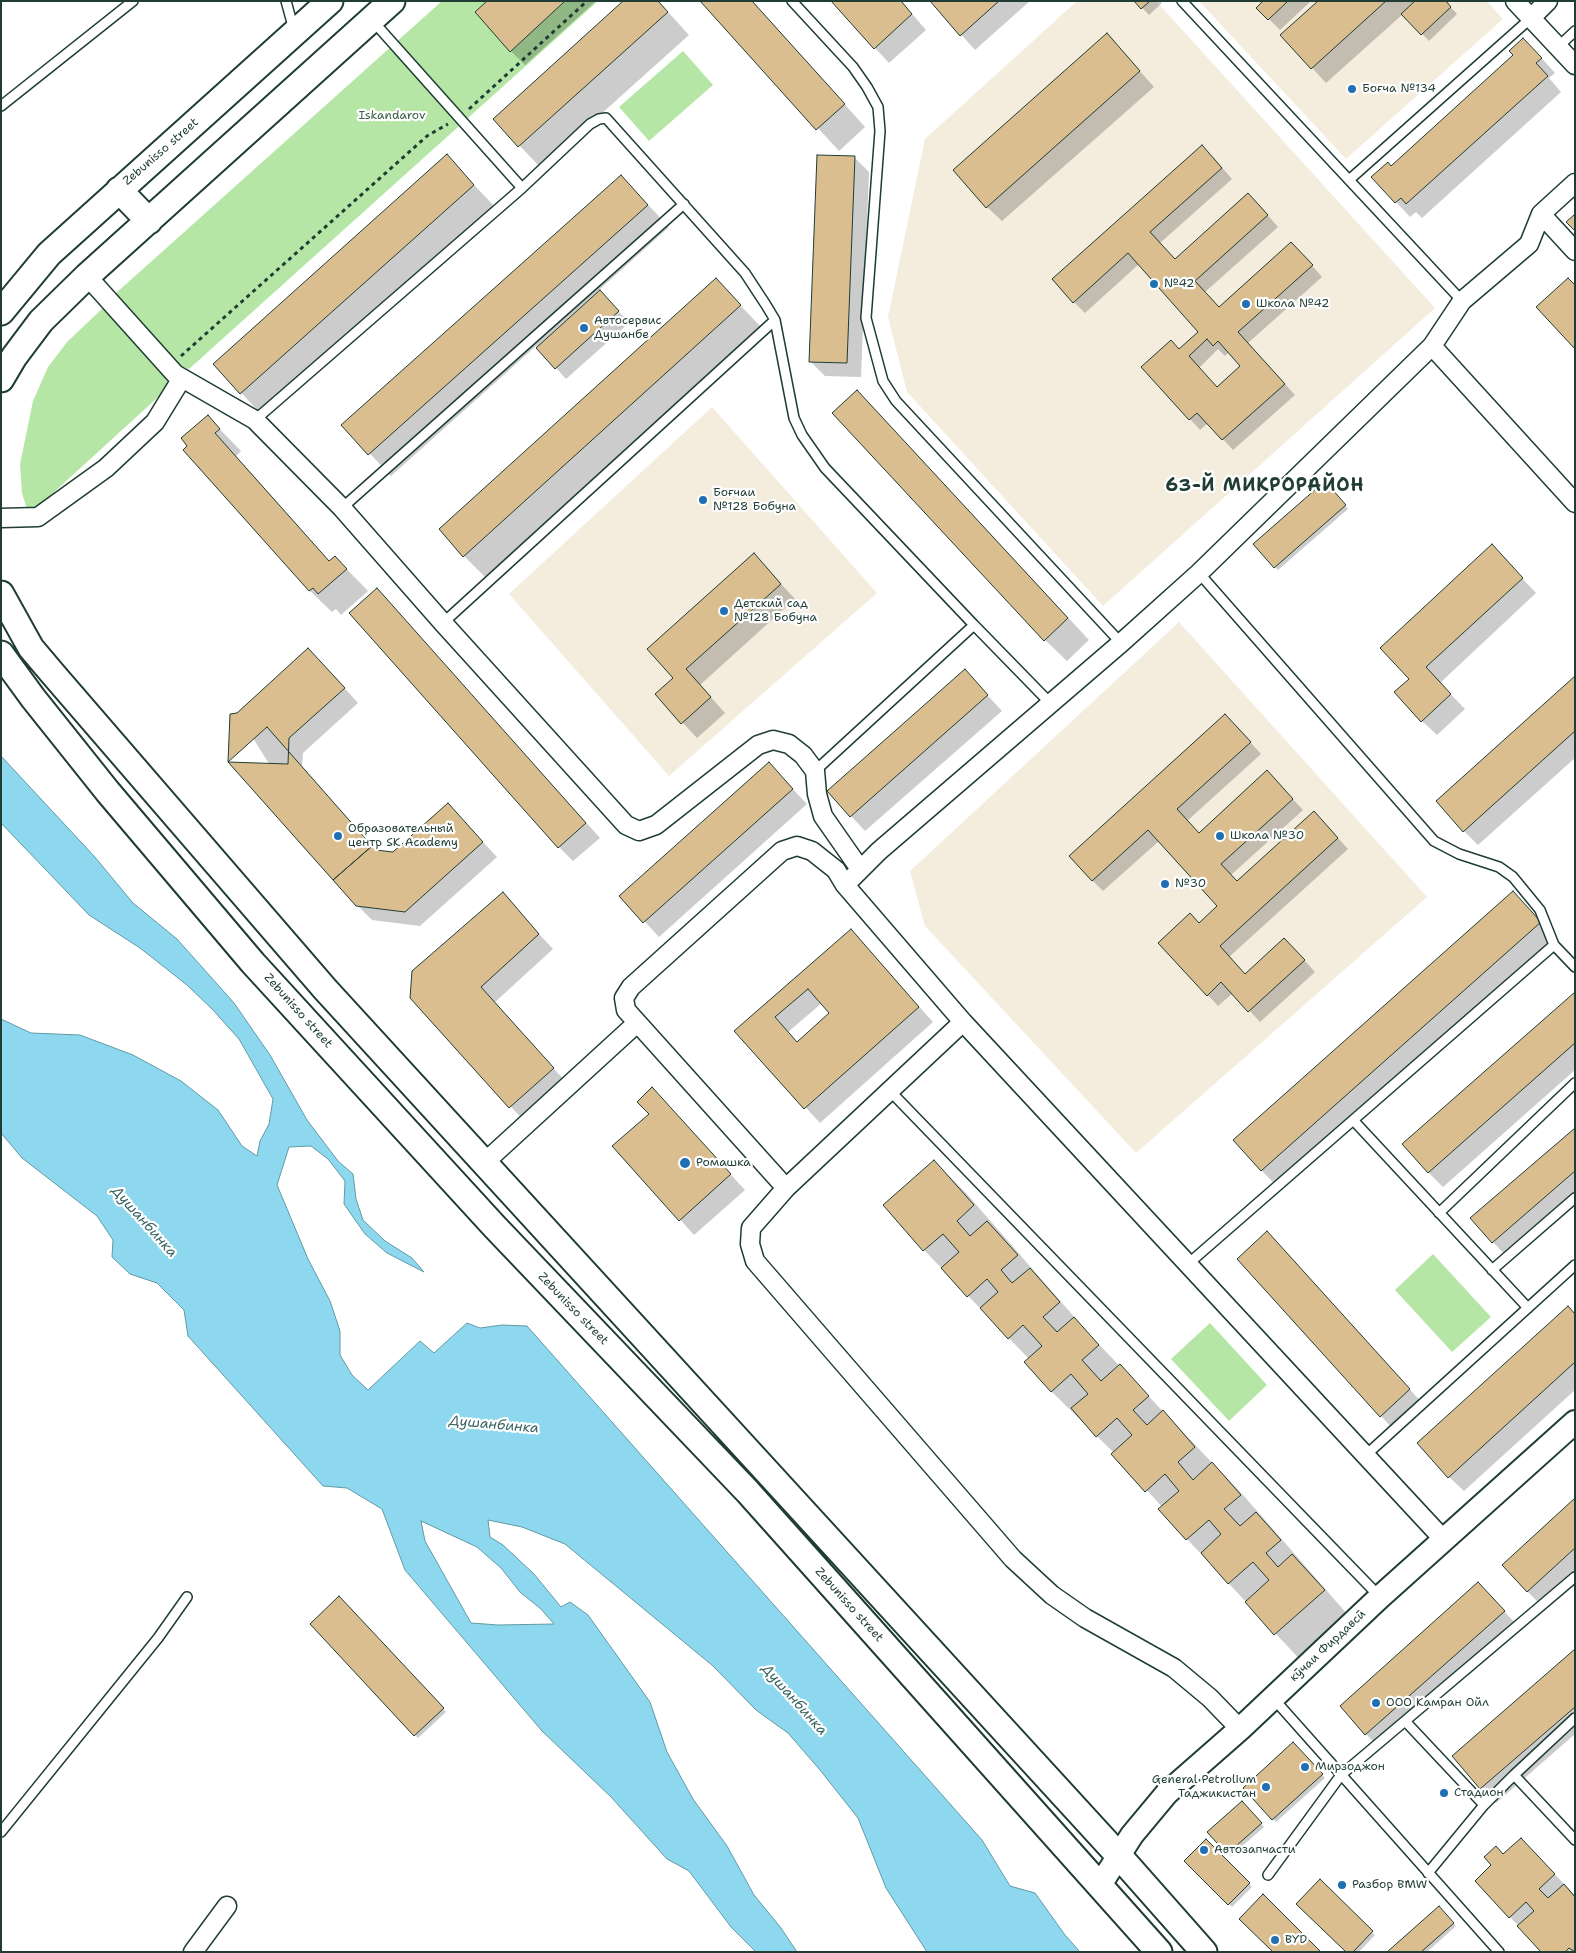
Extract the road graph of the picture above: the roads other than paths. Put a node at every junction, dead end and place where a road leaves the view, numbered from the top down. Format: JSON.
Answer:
{"nodes":[{"id":1,"x":133,"y":1,"type":"edge"},
{"id":2,"x":286,"y":1,"type":"edge"},
{"id":3,"x":330,"y":1,"type":"edge"},
{"id":4,"x":392,"y":1,"type":"edge"},
{"id":5,"x":792,"y":1,"type":"edge"},
{"id":6,"x":1182,"y":1,"type":"edge"},
{"id":7,"x":1515,"y":1,"type":"edge"},
{"id":8,"x":1548,"y":1,"type":"edge"},
{"id":9,"x":1530,"y":18,"type":"junction"},
{"id":10,"x":372,"y":20,"type":"junction"},
{"id":11,"x":1575,"y":31,"type":"edge"},
{"id":12,"x":296,"y":34,"type":"junction"},
{"id":13,"x":1558,"y":47,"type":"junction"},
{"id":14,"x":1575,"y":65,"type":"edge"},
{"id":15,"x":1,"y":106,"type":"edge"},
{"id":16,"x":1348,"y":180,"type":"junction"},
{"id":17,"x":1575,"y":183,"type":"edge"},
{"id":18,"x":522,"y":188,"type":"junction"},
{"id":19,"x":119,"y":190,"type":"junction"},
{"id":20,"x":684,"y":204,"type":"junction"},
{"id":21,"x":1541,"y":214,"type":"junction"},
{"id":22,"x":149,"y":221,"type":"junction"},
{"id":23,"x":1575,"y":251,"type":"edge"},
{"id":24,"x":87,"y":276,"type":"junction"},
{"id":25,"x":1462,"y":302,"type":"junction"},
{"id":26,"x":1,"y":312,"type":"edge"},
{"id":27,"x":775,"y":320,"type":"junction"},
{"id":28,"x":1432,"y":346,"type":"junction"},
{"id":29,"x":182,"y":378,"type":"junction"},
{"id":30,"x":1,"y":379,"type":"edge"},
{"id":31,"x":255,"y":420,"type":"junction"},
{"id":32,"x":1575,"y":503,"type":"edge"},
{"id":33,"x":342,"y":508,"type":"junction"},
{"id":34,"x":1,"y":518,"type":"edge"},
{"id":35,"x":1199,"y":572,"type":"junction"},
{"id":36,"x":1,"y":594,"type":"edge"},
{"id":37,"x":443,"y":623,"type":"junction"},
{"id":38,"x":974,"y":625,"type":"junction"},
{"id":39,"x":1121,"y":644,"type":"junction"},
{"id":40,"x":1,"y":654,"type":"edge"},
{"id":41,"x":1051,"y":704,"type":"junction"},
{"id":42,"x":815,"y":771,"type":"junction"},
{"id":43,"x":860,"y":870,"type":"junction"},
{"id":44,"x":846,"y":885,"type":"junction"},
{"id":45,"x":1554,"y":945,"type":"junction"},
{"id":46,"x":1575,"y":967,"type":"edge"},
{"id":47,"x":963,"y":1022,"type":"junction"},
{"id":48,"x":637,"y":1023,"type":"junction"},
{"id":49,"x":1575,"y":1083,"type":"edge"},
{"id":50,"x":890,"y":1091,"type":"junction"},
{"id":51,"x":1354,"y":1121,"type":"junction"},
{"id":52,"x":484,"y":1163,"type":"junction"},
{"id":53,"x":786,"y":1188,"type":"junction"},
{"id":54,"x":1575,"y":1198,"type":"edge"},
{"id":55,"x":1439,"y":1213,"type":"junction"},
{"id":56,"x":1188,"y":1264,"type":"junction"},
{"id":57,"x":1575,"y":1265,"type":"edge"},
{"id":58,"x":1492,"y":1270,"type":"junction"},
{"id":59,"x":1528,"y":1308,"type":"junction"},
{"id":60,"x":1575,"y":1422,"type":"edge"},
{"id":61,"x":1366,"y":1456,"type":"junction"},
{"id":62,"x":1444,"y":1540,"type":"junction"},
{"id":63,"x":1575,"y":1577,"type":"edge"},
{"id":64,"x":187,"y":1597,"type":"dead end"},
{"id":65,"x":1380,"y":1597,"type":"junction"},
{"id":66,"x":1273,"y":1698,"type":"junction"},
{"id":67,"x":1575,"y":1718,"type":"edge"},
{"id":68,"x":1404,"y":1721,"type":"junction"},
{"id":69,"x":1240,"y":1729,"type":"junction"},
{"id":70,"x":1341,"y":1775,"type":"junction"},
{"id":71,"x":1514,"y":1775,"type":"junction"},
{"id":72,"x":1484,"y":1805,"type":"junction"},
{"id":73,"x":1,"y":1832,"type":"edge"},
{"id":74,"x":1575,"y":1840,"type":"edge"},
{"id":75,"x":1120,"y":1857,"type":"junction"},
{"id":76,"x":1428,"y":1872,"type":"junction"},
{"id":77,"x":1268,"y":1875,"type":"dead end"},
{"id":78,"x":1100,"y":1885,"type":"junction"},
{"id":79,"x":228,"y":1906,"type":"dead end"},
{"id":80,"x":193,"y":1952,"type":"edge"},
{"id":81,"x":1160,"y":1952,"type":"edge"},
{"id":82,"x":1204,"y":1952,"type":"edge"},
{"id":83,"x":1498,"y":1952,"type":"edge"}],
"edges":[{"from":1,"to":15,"type":"lane"},
{"from":2,"to":12,"type":"lane"},
{"from":3,"to":12,"type":"main road","name":"Zebunisso street"},
{"from":4,"to":10,"type":"main road"},
{"from":5,"to":39,"type":"lane"},
{"from":6,"to":16,"type":"lane"},
{"from":7,"to":9,"type":"street"},
{"from":8,"to":9,"type":"street"},
{"from":9,"to":13,"type":"street"},
{"from":9,"to":16,"type":"lane"},
{"from":10,"to":18,"type":"lane"},
{"from":10,"to":22,"type":"main road"},
{"from":11,"to":13,"type":"lane"},
{"from":12,"to":19,"type":"main road","name":"Zebunisso street"},
{"from":13,"to":14,"type":"street"},
{"from":16,"to":25,"type":"lane"},
{"from":17,"to":21,"type":"street"},
{"from":18,"to":20,"type":"lane"},
{"from":18,"to":31,"type":"lane"},
{"from":19,"to":22,"type":"main road"},
{"from":19,"to":26,"type":"main road","name":"Zebunisso street"},
{"from":20,"to":27,"type":"lane"},
{"from":20,"to":33,"type":"lane"},
{"from":21,"to":23,"type":"street"},
{"from":21,"to":25,"type":"street"},
{"from":22,"to":24,"type":"main road"},
{"from":24,"to":29,"type":"street"},
{"from":24,"to":30,"type":"main road"},
{"from":25,"to":28,"type":"street"},
{"from":27,"to":37,"type":"lane"},
{"from":27,"to":38,"type":"lane"},
{"from":28,"to":32,"type":"street"},
{"from":28,"to":35,"type":"street"},
{"from":29,"to":31,"type":"street"},
{"from":29,"to":34,"type":"street"},
{"from":31,"to":33,"type":"street"},
{"from":33,"to":37,"type":"street"},
{"from":35,"to":39,"type":"street"},
{"from":35,"to":45,"type":"lane"},
{"from":36,"to":52,"type":"main road"},
{"from":37,"to":42,"type":"street"},
{"from":38,"to":41,"type":"lane"},
{"from":38,"to":42,"type":"lane"},
{"from":39,"to":41,"type":"street"},
{"from":40,"to":78,"type":"main road","name":"Zebunisso street"},
{"from":41,"to":43,"type":"street"},
{"from":42,"to":43,"type":"street"},
{"from":43,"to":44,"type":"street"},
{"from":44,"to":47,"type":"street"},
{"from":44,"to":48,"type":"street"},
{"from":45,"to":46,"type":"lane"},
{"from":45,"to":51,"type":"lane"},
{"from":47,"to":50,"type":"street"},
{"from":47,"to":56,"type":"street"},
{"from":48,"to":52,"type":"street"},
{"from":48,"to":53,"type":"street"},
{"from":49,"to":55,"type":"lane"},
{"from":50,"to":53,"type":"street"},
{"from":50,"to":65,"type":"lane"},
{"from":51,"to":55,"type":"lane"},
{"from":51,"to":56,"type":"lane"},
{"from":52,"to":75,"type":"main road"},
{"from":53,"to":69,"type":"street"},
{"from":54,"to":58,"type":"lane"},
{"from":55,"to":58,"type":"lane"},
{"from":56,"to":61,"type":"street"},
{"from":57,"to":59,"type":"lane"},
{"from":58,"to":59,"type":"lane"},
{"from":59,"to":61,"type":"lane"},
{"from":60,"to":62,"type":"street","name":"кӯчаи Фирдавсӣ"},
{"from":61,"to":62,"type":"street"},
{"from":62,"to":65,"type":"street","name":"кӯчаи Фирдавсӣ"},
{"from":63,"to":68,"type":"lane"},
{"from":64,"to":73,"type":"lane"},
{"from":65,"to":66,"type":"street","name":"кӯчаи Фирдавсӣ"},
{"from":66,"to":69,"type":"street","name":"кӯчаи Фирдавсӣ"},
{"from":66,"to":70,"type":"lane"},
{"from":67,"to":71,"type":"lane"},
{"from":68,"to":70,"type":"lane"},
{"from":68,"to":72,"type":"lane"},
{"from":69,"to":75,"type":"street","name":"кӯчаи Фирдавсӣ"},
{"from":70,"to":76,"type":"lane"},
{"from":70,"to":77,"type":"lane"},
{"from":71,"to":72,"type":"lane"},
{"from":71,"to":74,"type":"lane"},
{"from":72,"to":76,"type":"lane"},
{"from":75,"to":78,"type":"street","name":"кӯчаи Фирдавсӣ"},
{"from":75,"to":82,"type":"main road"},
{"from":76,"to":83,"type":"lane"},
{"from":78,"to":81,"type":"main road","name":"Zebunisso street"},
{"from":79,"to":80,"type":"street"}]}
